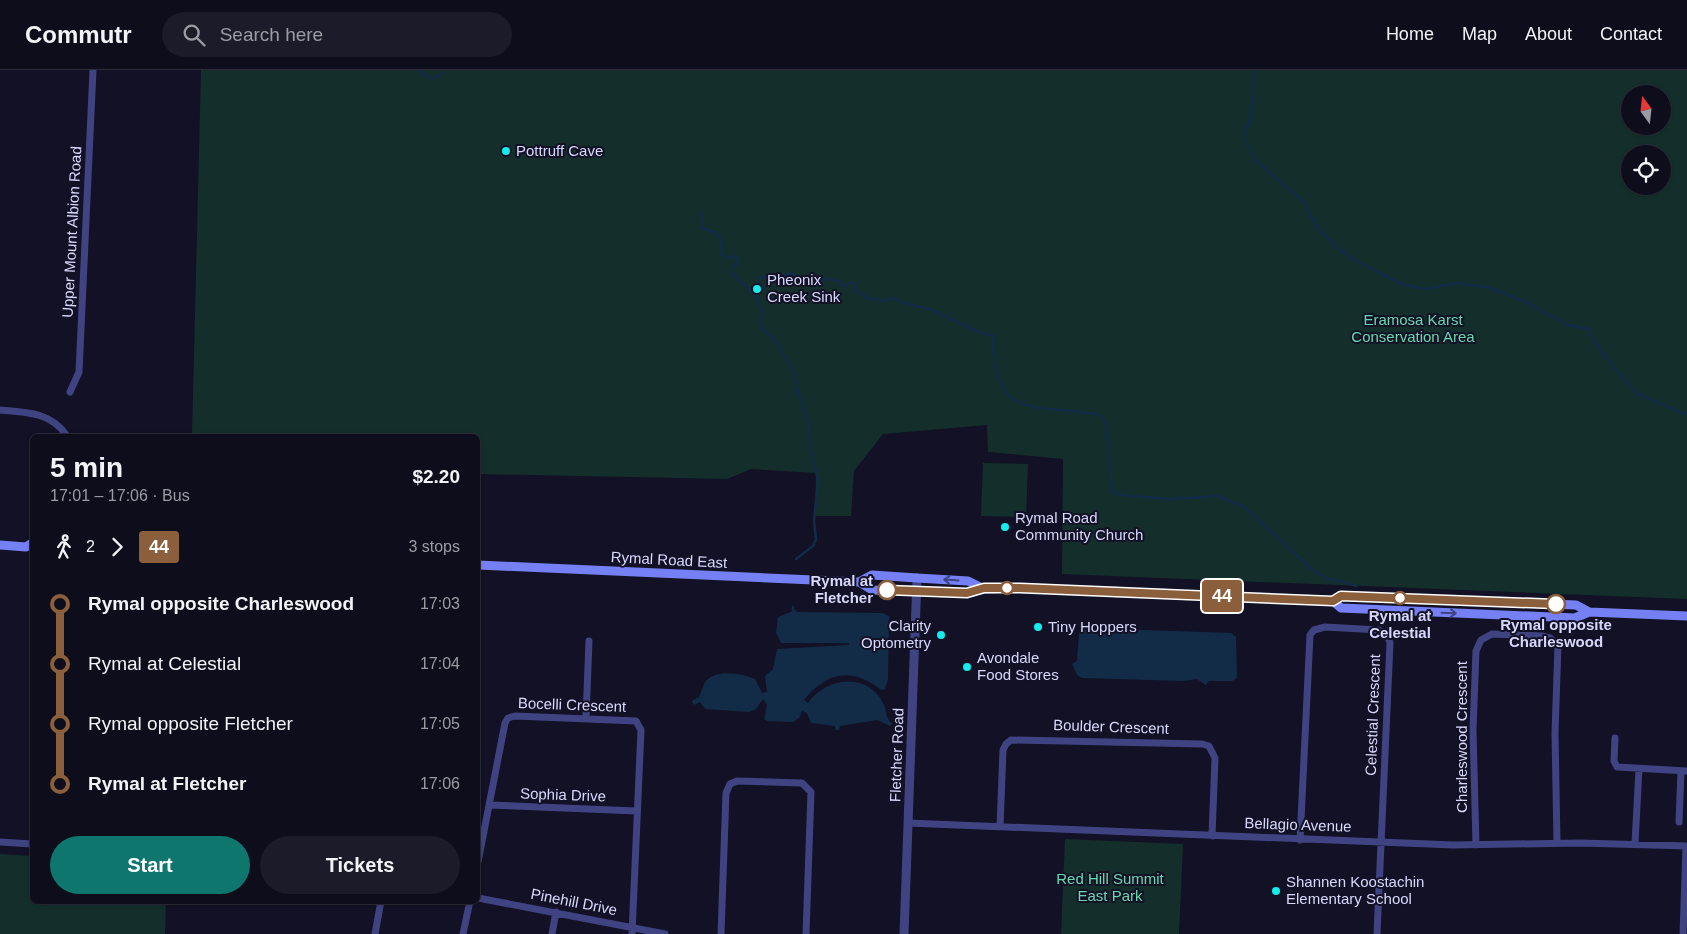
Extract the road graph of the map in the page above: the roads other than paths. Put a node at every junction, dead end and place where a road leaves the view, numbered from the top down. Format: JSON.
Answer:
{"nodes":[{"id":1,"x":94,"y":70,"type":"edge"},
{"id":2,"x":70,"y":392,"type":"dead end"},
{"id":3,"x":0,"y":410,"type":"edge"},
{"id":4,"x":65,"y":434,"type":"edge"},
{"id":5,"x":0,"y":545,"type":"edge"},
{"id":6,"x":30,"y":547,"type":"edge"},
{"id":7,"x":480,"y":565,"type":"edge"},
{"id":8,"x":917,"y":578,"type":"junction"},
{"id":9,"x":859,"y":582,"type":"junction"},
{"id":10,"x":984,"y":588,"type":"junction"},
{"id":11,"x":917,"y":592,"type":"junction"},
{"id":12,"x":1333,"y":601,"type":"junction"},
{"id":13,"x":1589,"y":612,"type":"junction"},
{"id":14,"x":1687,"y":616,"type":"edge"},
{"id":15,"x":589,"y":641,"type":"dead end"},
{"id":16,"x":586,"y":718,"type":"junction"},
{"id":17,"x":1615,"y":738,"type":"dead end"},
{"id":18,"x":1639,"y":769,"type":"junction"},
{"id":19,"x":1684,"y":771,"type":"edge"},
{"id":20,"x":488,"y":805,"type":"junction"},
{"id":21,"x":637,"y":811,"type":"junction"},
{"id":22,"x":1679,"y":822,"type":"dead end"},
{"id":23,"x":908,"y":823,"type":"junction"},
{"id":24,"x":1000,"y":827,"type":"junction"},
{"id":25,"x":1212,"y":836,"type":"junction"},
{"id":26,"x":1300,"y":840,"type":"junction"},
{"id":27,"x":0,"y":842,"type":"edge"},
{"id":28,"x":1382,"y":842,"type":"junction"},
{"id":29,"x":1557,"y":843,"type":"junction"},
{"id":30,"x":30,"y":844,"type":"edge"},
{"id":31,"x":1635,"y":844,"type":"junction"},
{"id":32,"x":1476,"y":845,"type":"junction"},
{"id":33,"x":1686,"y":846,"type":"edge"},
{"id":34,"x":480,"y":851,"type":"edge"},
{"id":35,"x":480,"y":898,"type":"edge"},
{"id":36,"x":380,"y":904,"type":"edge"},
{"id":37,"x":469,"y":904,"type":"edge"},
{"id":38,"x":556,"y":912,"type":"junction"},
{"id":39,"x":632,"y":931,"type":"edge"},
{"id":40,"x":375,"y":934,"type":"edge"},
{"id":41,"x":463,"y":934,"type":"edge"},
{"id":42,"x":552,"y":934,"type":"edge"},
{"id":43,"x":665,"y":934,"type":"edge"},
{"id":44,"x":721,"y":934,"type":"edge"},
{"id":45,"x":806,"y":934,"type":"edge"},
{"id":46,"x":904,"y":934,"type":"edge"},
{"id":47,"x":1377,"y":934,"type":"edge"},
{"id":48,"x":1683,"y":934,"type":"edge"}],
"edges":[{"from":1,"to":2,"type":"street","name":"Upper Mount Albion Road"},
{"from":3,"to":4,"type":"street"},
{"from":5,"to":6,"type":"main road"},
{"from":7,"to":9,"type":"main road","name":"Rymal Road East"},
{"from":8,"to":9,"type":"main road","name":"Rymal Road East"},
{"from":10,"to":8,"type":"main road","name":"Rymal Road East","one_way":true},
{"from":8,"to":11,"type":"street","name":"Fletcher Road"},
{"from":9,"to":11,"type":"main road","name":"Rymal Road East"},
{"from":10,"to":11,"type":"main road","name":"Rymal Road East"},
{"from":10,"to":12,"type":"main road","name":"Rymal Road East"},
{"from":11,"to":23,"type":"street","name":"Fletcher Road"},
{"from":12,"to":13,"type":"main road","name":"Rymal Road East"},
{"from":12,"to":13,"type":"main road","name":"Rymal Road East","one_way":true},
{"from":13,"to":14,"type":"main road","name":"Rymal Road East"},
{"from":15,"to":16,"type":"street"},
{"from":16,"to":20,"type":"street","name":"Bocelli Crescent"},
{"from":16,"to":21,"type":"street","name":"Bocelli Crescent"},
{"from":17,"to":18,"type":"street"},
{"from":18,"to":19,"type":"street"},
{"from":18,"to":31,"type":"street"},
{"from":19,"to":22,"type":"street"},
{"from":20,"to":21,"type":"street","name":"Sophia Drive"},
{"from":20,"to":34,"type":"street","name":"Bocelli Crescent"},
{"from":21,"to":39,"type":"street","name":"Bocelli Crescent"},
{"from":23,"to":24,"type":"street","name":"Bellagio Avenue"},
{"from":23,"to":46,"type":"street","name":"Fletcher Road"},
{"from":24,"to":25,"type":"street","name":"Bellagio Avenue"},
{"from":24,"to":25,"type":"street","name":"Boulder Crescent"},
{"from":25,"to":26,"type":"street","name":"Bellagio Avenue"},
{"from":26,"to":28,"type":"street","name":"Bellagio Avenue"},
{"from":26,"to":28,"type":"street","name":"Celestial Crescent"},
{"from":27,"to":30,"type":"street"},
{"from":28,"to":32,"type":"street","name":"Bellagio Avenue"},
{"from":28,"to":47,"type":"street"},
{"from":29,"to":31,"type":"street","name":"Bellagio Avenue"},
{"from":29,"to":32,"type":"street","name":"Bellagio Avenue"},
{"from":29,"to":32,"type":"street","name":"Charleswood Crescent"},
{"from":31,"to":33,"type":"street","name":"Bellagio Avenue"},
{"from":33,"to":48,"type":"street"},
{"from":35,"to":38,"type":"street","name":"Pinehill Drive"},
{"from":36,"to":40,"type":"street"},
{"from":37,"to":41,"type":"street"},
{"from":38,"to":39,"type":"street","name":"Pinehill Drive"},
{"from":38,"to":42,"type":"street"},
{"from":39,"to":43,"type":"street","name":"Pinehill Drive"},
{"from":44,"to":45,"type":"street"}]}
